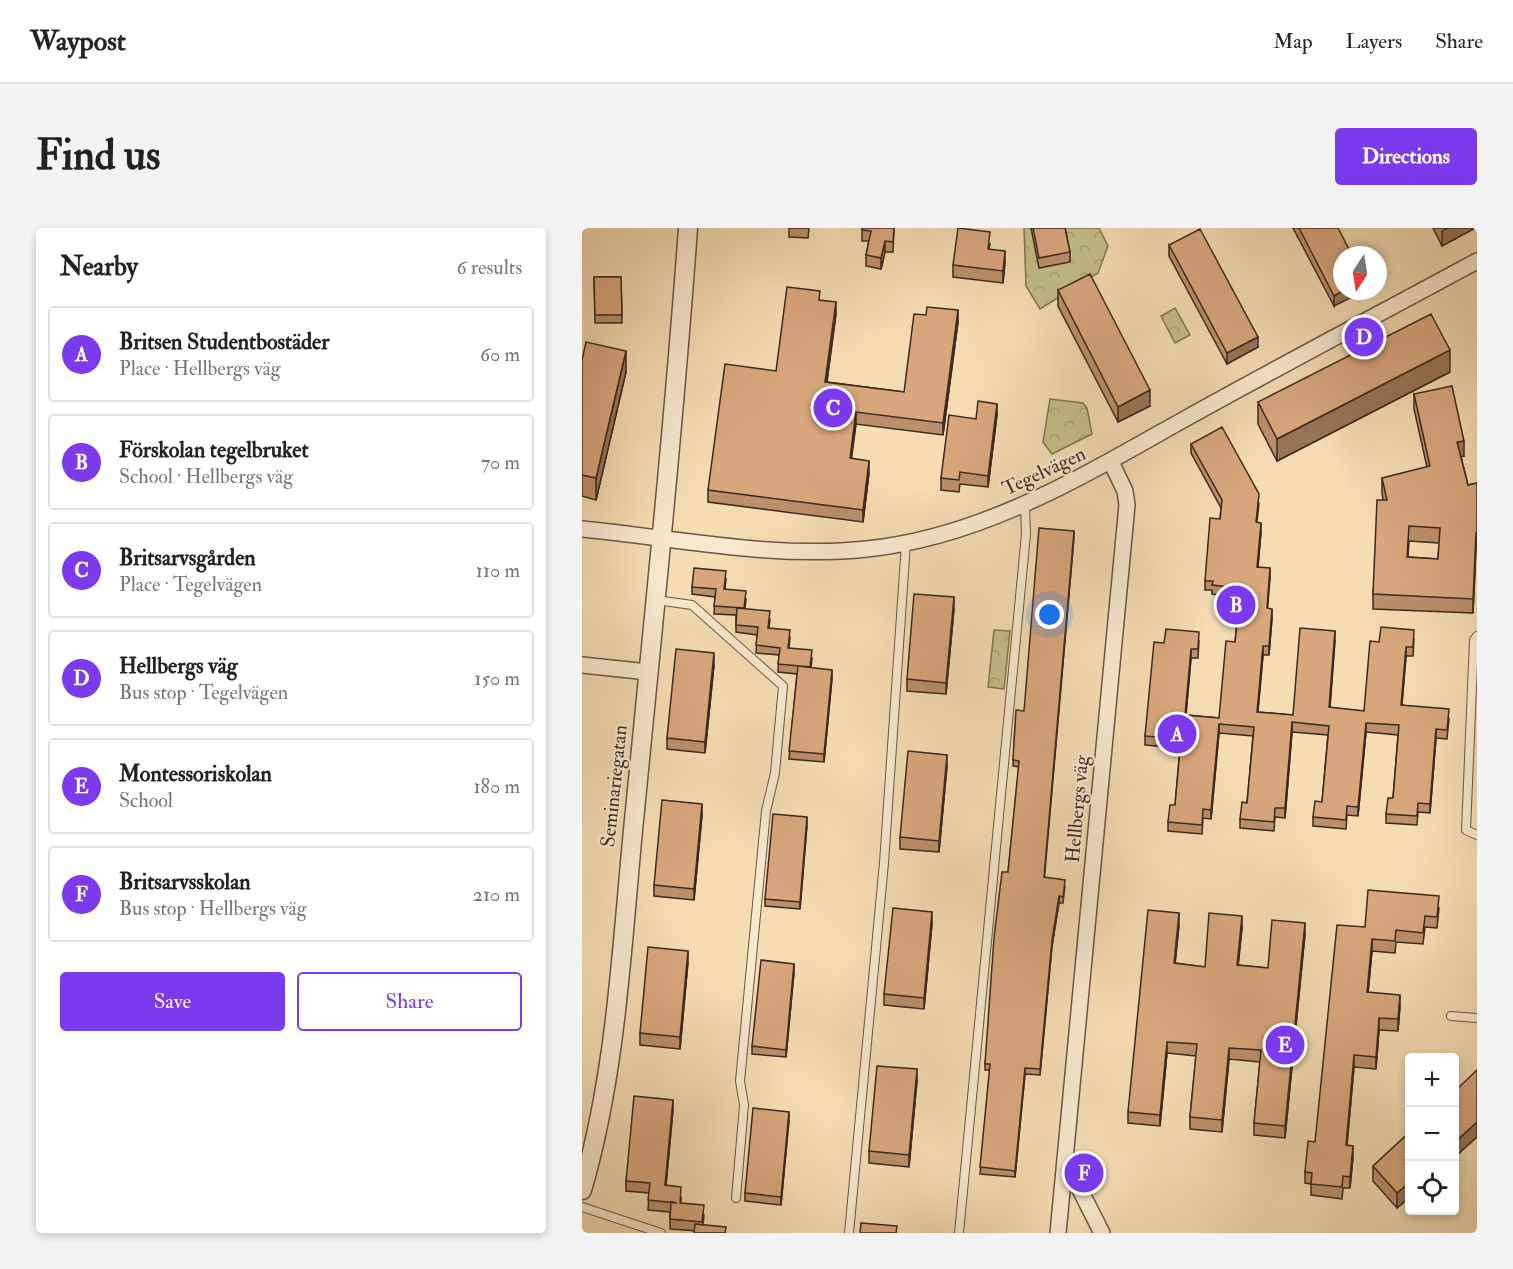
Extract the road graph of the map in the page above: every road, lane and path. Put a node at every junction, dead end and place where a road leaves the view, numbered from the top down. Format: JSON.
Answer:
{"nodes":[{"id":1,"x":688,"y":228,"type":"edge"},
{"id":2,"x":1477,"y":261,"type":"edge"},
{"id":3,"x":1111,"y":462,"type":"junction"},
{"id":4,"x":1025,"y":505,"type":"junction"},
{"id":5,"x":582,"y":529,"type":"edge"},
{"id":6,"x":660,"y":538,"type":"junction"},
{"id":7,"x":906,"y":543,"type":"junction"},
{"id":8,"x":653,"y":599,"type":"junction"},
{"id":9,"x":1477,"y":636,"type":"edge"},
{"id":10,"x":1475,"y":663,"type":"edge"},
{"id":11,"x":582,"y":664,"type":"edge"},
{"id":12,"x":648,"y":672,"type":"junction"},
{"id":13,"x":1477,"y":835,"type":"edge"},
{"id":14,"x":1451,"y":1016,"type":"dead end"},
{"id":15,"x":1477,"y":1018,"type":"edge"},
{"id":16,"x":1066,"y":1162,"type":"junction"},
{"id":17,"x":582,"y":1190,"type":"edge"},
{"id":18,"x":736,"y":1198,"type":"dead end"},
{"id":19,"x":582,"y":1207,"type":"edge"},
{"id":20,"x":661,"y":1233,"type":"edge"},
{"id":21,"x":849,"y":1233,"type":"edge"},
{"id":22,"x":959,"y":1233,"type":"edge"},
{"id":23,"x":1058,"y":1233,"type":"edge"},
{"id":24,"x":1101,"y":1233,"type":"edge"}],
"edges":[{"from":1,"to":6,"type":"street","name":"Seminariegatan"},
{"from":2,"to":3,"type":"street","name":"Tegelvägen"},
{"from":3,"to":4,"type":"street","name":"Tegelvägen"},
{"from":3,"to":16,"type":"street","name":"Hellbergs väg"},
{"from":4,"to":7,"type":"street","name":"Tegelvägen"},
{"from":4,"to":22,"type":"lane"},
{"from":5,"to":6,"type":"street","name":"Tegelvägen"},
{"from":6,"to":7,"type":"street","name":"Tegelvägen"},
{"from":6,"to":8,"type":"street","name":"Seminariegatan"},
{"from":7,"to":21,"type":"lane"},
{"from":8,"to":12,"type":"street","name":"Seminariegatan"},
{"from":8,"to":18,"type":"lane"},
{"from":9,"to":10,"type":"lane"},
{"from":10,"to":13,"type":"lane"},
{"from":11,"to":12,"type":"street"},
{"from":12,"to":17,"type":"street","name":"Seminariegatan"},
{"from":14,"to":15,"type":"lane"},
{"from":16,"to":23,"type":"street","name":"Hellbergs väg"},
{"from":16,"to":24,"type":"street"},
{"from":19,"to":20,"type":"lane"}]}
